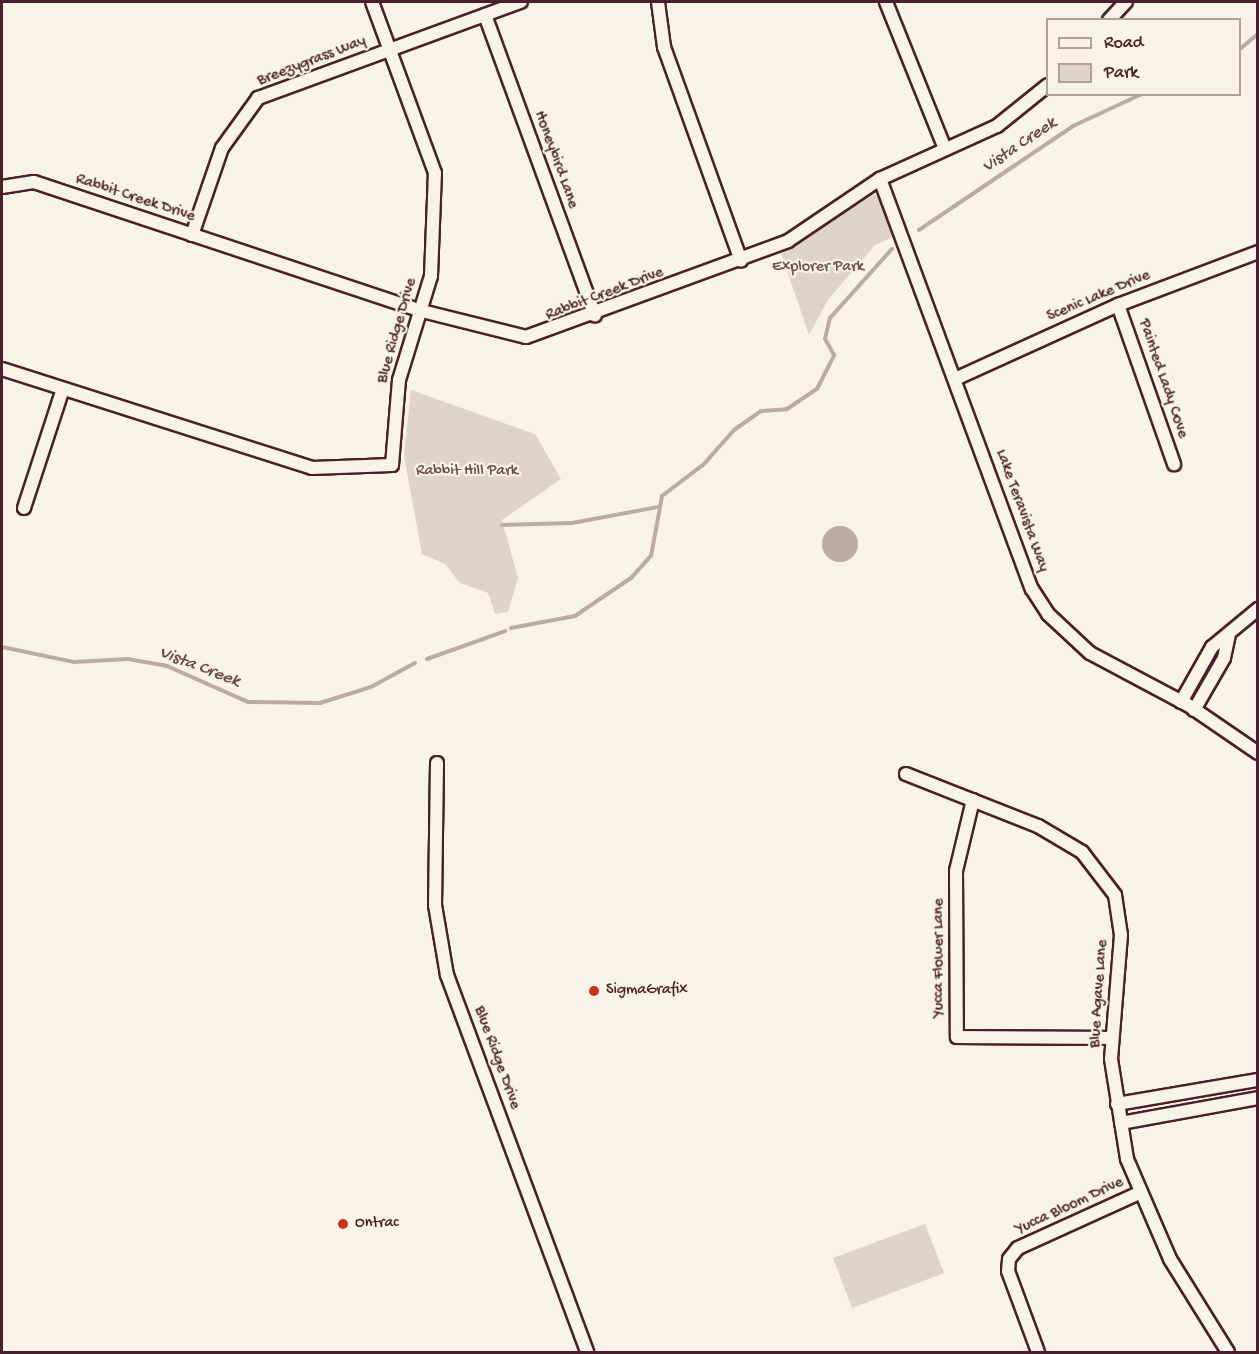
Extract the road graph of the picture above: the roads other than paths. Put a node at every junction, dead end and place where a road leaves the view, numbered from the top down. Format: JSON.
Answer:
{"nodes":[{"id":1,"x":372,"y":2,"type":"edge"},
{"id":2,"x":521,"y":2,"type":"edge"},
{"id":3,"x":658,"y":2,"type":"edge"},
{"id":4,"x":886,"y":2,"type":"edge"},
{"id":5,"x":1126,"y":2,"type":"edge"},
{"id":6,"x":485,"y":15,"type":"junction"},
{"id":7,"x":1111,"y":18,"type":"edge"},
{"id":8,"x":390,"y":50,"type":"junction"},
{"id":9,"x":1046,"y":86,"type":"edge"},
{"id":10,"x":945,"y":149,"type":"junction"},
{"id":11,"x":880,"y":179,"type":"junction"},
{"id":12,"x":2,"y":187,"type":"edge"},
{"id":13,"x":192,"y":235,"type":"junction"},
{"id":14,"x":1257,"y":252,"type":"edge"},
{"id":15,"x":741,"y":261,"type":"junction"},
{"id":16,"x":1118,"y":305,"type":"junction"},
{"id":17,"x":422,"y":311,"type":"junction"},
{"id":18,"x":595,"y":316,"type":"junction"},
{"id":19,"x":2,"y":369,"type":"edge"},
{"id":20,"x":955,"y":379,"type":"junction"},
{"id":21,"x":63,"y":389,"type":"junction"},
{"id":22,"x":1174,"y":464,"type":"dead end"},
{"id":23,"x":24,"y":508,"type":"dead end"},
{"id":24,"x":1257,"y":609,"type":"edge"},
{"id":25,"x":1229,"y":635,"type":"junction"},
{"id":26,"x":1181,"y":702,"type":"junction"},
{"id":27,"x":1194,"y":710,"type":"junction"},
{"id":28,"x":1257,"y":753,"type":"edge"},
{"id":29,"x":437,"y":763,"type":"dead end"},
{"id":30,"x":906,"y":774,"type":"dead end"},
{"id":31,"x":973,"y":800,"type":"junction"},
{"id":32,"x":1112,"y":1038,"type":"junction"},
{"id":33,"x":1257,"y":1080,"type":"edge"},
{"id":34,"x":1257,"y":1098,"type":"edge"},
{"id":35,"x":1117,"y":1104,"type":"junction"},
{"id":36,"x":1121,"y":1123,"type":"junction"},
{"id":37,"x":1139,"y":1193,"type":"junction"},
{"id":38,"x":587,"y":1353,"type":"edge"},
{"id":39,"x":1038,"y":1353,"type":"edge"},
{"id":40,"x":1228,"y":1353,"type":"edge"}],
"edges":[{"from":1,"to":8,"type":"street","name":"Blue Ridge Drive"},
{"from":2,"to":6,"type":"street","name":"Breezygrass Way"},
{"from":3,"to":15,"type":"street"},
{"from":4,"to":10,"type":"street"},
{"from":5,"to":7,"type":"street"},
{"from":6,"to":8,"type":"street","name":"Breezygrass Way"},
{"from":6,"to":18,"type":"street","name":"Honeybird Lane"},
{"from":8,"to":13,"type":"street","name":"Breezygrass Way"},
{"from":8,"to":17,"type":"street","name":"Blue Ridge Drive"},
{"from":9,"to":10,"type":"street","name":"Rabbit Creek Drive"},
{"from":10,"to":11,"type":"street","name":"Rabbit Creek Drive"},
{"from":11,"to":15,"type":"street","name":"Rabbit Creek Drive"},
{"from":11,"to":20,"type":"street","name":"Lake Teravista Way"},
{"from":12,"to":13,"type":"street","name":"Rabbit Creek Drive"},
{"from":13,"to":17,"type":"street","name":"Rabbit Creek Drive"},
{"from":14,"to":16,"type":"street","name":"Scenic Lake Drive"},
{"from":15,"to":18,"type":"street","name":"Rabbit Creek Drive"},
{"from":16,"to":20,"type":"street","name":"Scenic Lake Drive"},
{"from":16,"to":22,"type":"street","name":"Painted Lady Cove"},
{"from":17,"to":18,"type":"street","name":"Rabbit Creek Drive"},
{"from":17,"to":21,"type":"street","name":"Blue Ridge Drive"},
{"from":19,"to":21,"type":"street"},
{"from":20,"to":26,"type":"street","name":"Lake Teravista Way"},
{"from":21,"to":23,"type":"street"},
{"from":24,"to":25,"type":"street"},
{"from":25,"to":26,"type":"street"},
{"from":25,"to":27,"type":"street"},
{"from":26,"to":27,"type":"street","name":"Lake Teravista Way"},
{"from":27,"to":28,"type":"street","name":"Lake Teravista Way"},
{"from":29,"to":38,"type":"street","name":"Blue Ridge Drive"},
{"from":30,"to":31,"type":"street","name":"Blue Agave Lane"},
{"from":31,"to":32,"type":"street","name":"Blue Agave Lane"},
{"from":31,"to":32,"type":"street","name":"Yucca Flower Lane"},
{"from":32,"to":35,"type":"street","name":"Blue Agave Lane"},
{"from":33,"to":35,"type":"street"},
{"from":34,"to":36,"type":"street"},
{"from":35,"to":36,"type":"street","name":"Blue Agave Lane"},
{"from":36,"to":37,"type":"street","name":"Blue Agave Lane"},
{"from":37,"to":39,"type":"street","name":"Yucca Bloom Drive"},
{"from":37,"to":40,"type":"street","name":"Blue Agave Lane"}]}
